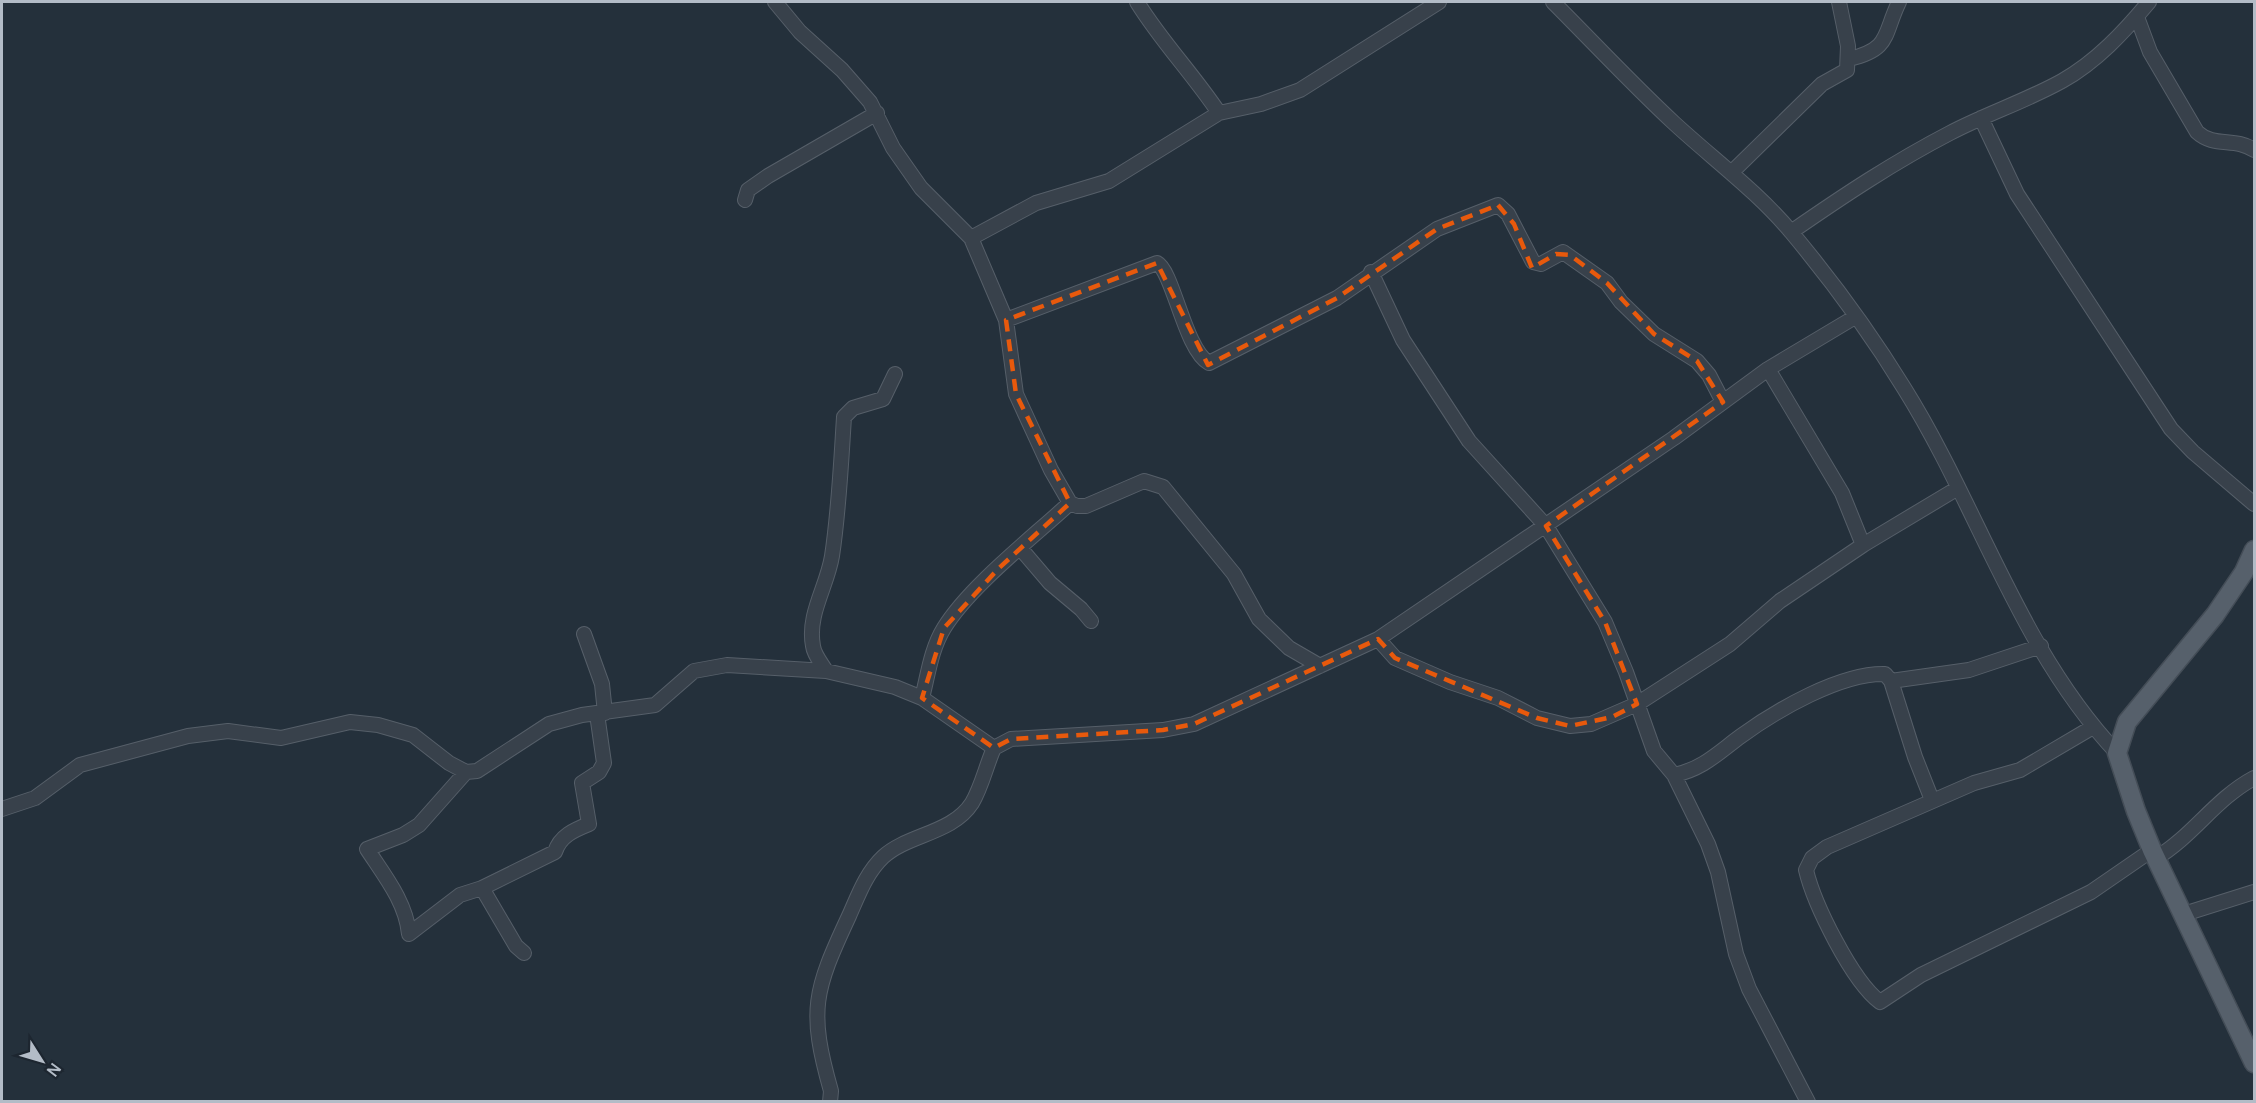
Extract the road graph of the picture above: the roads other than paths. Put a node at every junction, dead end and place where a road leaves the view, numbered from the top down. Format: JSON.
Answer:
{"nodes":[{"id":1,"x":774,"y":2,"type":"edge"},
{"id":2,"x":1137,"y":2,"type":"edge"},
{"id":3,"x":1439,"y":2,"type":"edge"},
{"id":4,"x":1552,"y":2,"type":"edge"},
{"id":5,"x":1839,"y":2,"type":"edge"},
{"id":6,"x":1899,"y":2,"type":"edge"},
{"id":7,"x":2141,"y":8,"type":"edge"},
{"id":8,"x":1849,"y":59,"type":"junction"},
{"id":9,"x":877,"y":113,"type":"junction"},
{"id":10,"x":1219,"y":113,"type":"junction"},
{"id":11,"x":1981,"y":118,"type":"junction"},
{"id":12,"x":2254,"y":150,"type":"edge"},
{"id":13,"x":1731,"y":172,"type":"junction"},
{"id":14,"x":745,"y":200,"type":"dead end"},
{"id":15,"x":1791,"y":232,"type":"junction"},
{"id":16,"x":971,"y":238,"type":"junction"},
{"id":17,"x":1371,"y":272,"type":"junction"},
{"id":18,"x":1855,"y":317,"type":"junction"},
{"id":19,"x":1006,"y":320,"type":"junction"},
{"id":20,"x":1768,"y":369,"type":"junction"},
{"id":21,"x":895,"y":374,"type":"dead end"},
{"id":22,"x":1723,"y":402,"type":"junction"},
{"id":23,"x":1958,"y":489,"type":"junction"},
{"id":24,"x":1070,"y":502,"type":"junction"},
{"id":25,"x":2254,"y":504,"type":"edge"},
{"id":26,"x":1546,"y":526,"type":"junction"},
{"id":27,"x":1863,"y":545,"type":"junction"},
{"id":28,"x":1020,"y":549,"type":"junction"},
{"id":29,"x":2254,"y":550,"type":"edge"},
{"id":30,"x":1091,"y":621,"type":"dead end"},
{"id":31,"x":584,"y":634,"type":"dead end"},
{"id":32,"x":1378,"y":639,"type":"junction"},
{"id":33,"x":2041,"y":646,"type":"junction"},
{"id":34,"x":1320,"y":666,"type":"junction"},
{"id":35,"x":826,"y":671,"type":"junction"},
{"id":36,"x":1891,"y":681,"type":"junction"},
{"id":37,"x":922,"y":698,"type":"junction"},
{"id":38,"x":1637,"y":704,"type":"junction"},
{"id":39,"x":601,"y":714,"type":"junction"},
{"id":40,"x":2093,"y":728,"type":"junction"},
{"id":41,"x":994,"y":748,"type":"junction"},
{"id":42,"x":2117,"y":753,"type":"junction"},
{"id":43,"x":466,"y":772,"type":"junction"},
{"id":44,"x":1674,"y":776,"type":"junction"},
{"id":45,"x":2254,"y":778,"type":"edge"},
{"id":46,"x":1932,"y":800,"type":"junction"},
{"id":47,"x":2,"y":809,"type":"edge"},
{"id":48,"x":2154,"y":854,"type":"junction"},
{"id":49,"x":482,"y":888,"type":"junction"},
{"id":50,"x":2254,"y":892,"type":"edge"},
{"id":51,"x":2184,"y":914,"type":"junction"},
{"id":52,"x":524,"y":952,"type":"dead end"},
{"id":53,"x":2254,"y":1063,"type":"edge"},
{"id":54,"x":830,"y":1101,"type":"edge"},
{"id":55,"x":1808,"y":1101,"type":"edge"}],
"edges":[{"from":1,"to":9,"type":"street"},
{"from":2,"to":10,"type":"street"},
{"from":3,"to":10,"type":"street"},
{"from":4,"to":13,"type":"street"},
{"from":5,"to":8,"type":"street"},
{"from":6,"to":8,"type":"street"},
{"from":7,"to":11,"type":"street"},
{"from":7,"to":12,"type":"street"},
{"from":8,"to":13,"type":"street"},
{"from":9,"to":14,"type":"street"},
{"from":9,"to":16,"type":"street"},
{"from":10,"to":16,"type":"street"},
{"from":11,"to":15,"type":"street"},
{"from":11,"to":25,"type":"street"},
{"from":13,"to":15,"type":"street"},
{"from":15,"to":18,"type":"street"},
{"from":16,"to":19,"type":"street"},
{"from":17,"to":19,"type":"street"},
{"from":17,"to":22,"type":"street"},
{"from":17,"to":26,"type":"street"},
{"from":18,"to":20,"type":"street"},
{"from":18,"to":23,"type":"street"},
{"from":19,"to":24,"type":"street"},
{"from":20,"to":22,"type":"street"},
{"from":20,"to":27,"type":"street"},
{"from":21,"to":35,"type":"street"},
{"from":22,"to":26,"type":"street"},
{"from":23,"to":27,"type":"street"},
{"from":23,"to":33,"type":"street"},
{"from":24,"to":28,"type":"street"},
{"from":24,"to":34,"type":"street"},
{"from":26,"to":32,"type":"street"},
{"from":26,"to":38,"type":"street"},
{"from":27,"to":38,"type":"street"},
{"from":28,"to":30,"type":"street"},
{"from":28,"to":37,"type":"street"},
{"from":29,"to":42,"type":"main road"},
{"from":31,"to":39,"type":"street"},
{"from":32,"to":34,"type":"street"},
{"from":32,"to":38,"type":"street"},
{"from":33,"to":36,"type":"street"},
{"from":33,"to":40,"type":"street"},
{"from":34,"to":41,"type":"street"},
{"from":35,"to":37,"type":"street"},
{"from":35,"to":39,"type":"street"},
{"from":36,"to":44,"type":"street"},
{"from":36,"to":46,"type":"street"},
{"from":37,"to":41,"type":"street"},
{"from":38,"to":44,"type":"street"},
{"from":39,"to":43,"type":"street"},
{"from":39,"to":49,"type":"street"},
{"from":40,"to":42,"type":"street"},
{"from":40,"to":46,"type":"street"},
{"from":41,"to":54,"type":"street"},
{"from":42,"to":48,"type":"main road"},
{"from":43,"to":47,"type":"street"},
{"from":43,"to":49,"type":"street"},
{"from":44,"to":55,"type":"street"},
{"from":45,"to":48,"type":"street"},
{"from":46,"to":48,"type":"street"},
{"from":48,"to":51,"type":"main road"},
{"from":49,"to":52,"type":"street"},
{"from":50,"to":51,"type":"street"},
{"from":51,"to":53,"type":"main road"}]}
